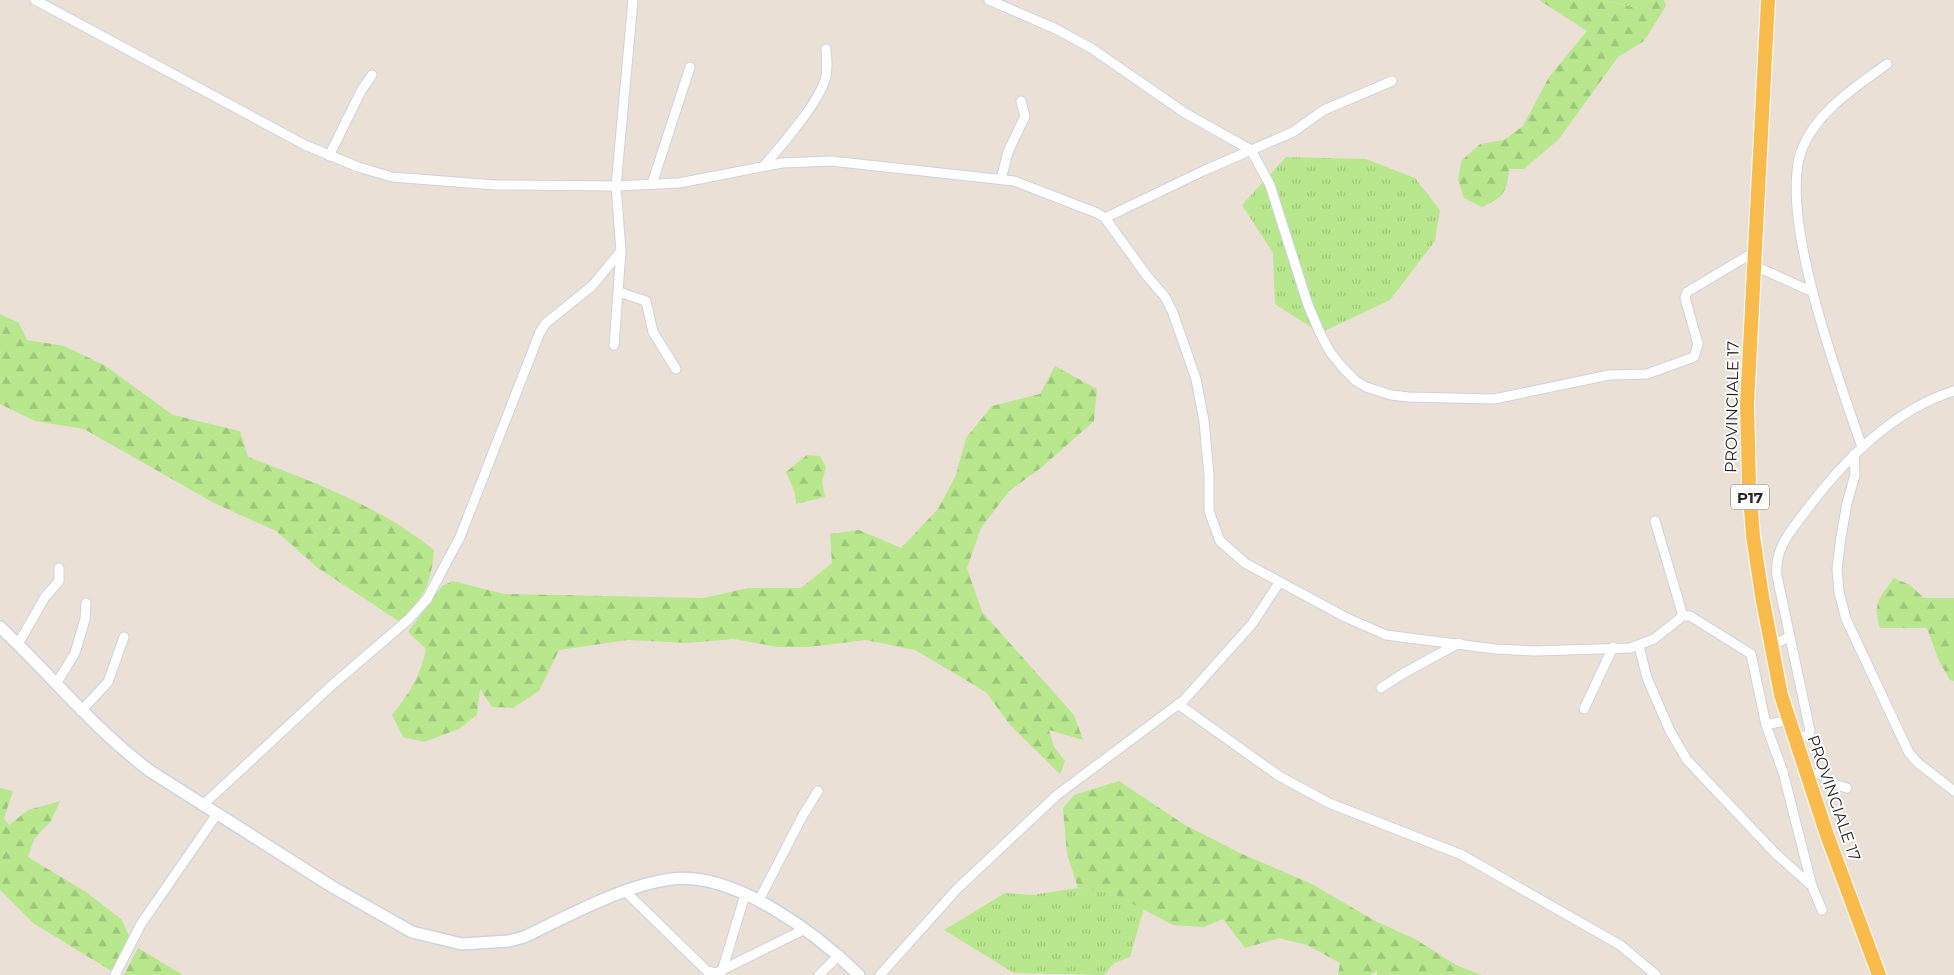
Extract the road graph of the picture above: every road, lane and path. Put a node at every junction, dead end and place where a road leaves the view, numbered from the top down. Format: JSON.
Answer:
{"nodes":[{"id":1,"x":35,"y":0,"type":"edge"},
{"id":2,"x":632,"y":0,"type":"edge"},
{"id":3,"x":989,"y":0,"type":"edge"},
{"id":4,"x":1768,"y":0,"type":"edge"},
{"id":5,"x":826,"y":49,"type":"dead end"},
{"id":6,"x":1887,"y":64,"type":"dead end"},
{"id":7,"x":690,"y":67,"type":"dead end"},
{"id":8,"x":372,"y":76,"type":"dead end"},
{"id":9,"x":1392,"y":81,"type":"dead end"},
{"id":10,"x":1021,"y":101,"type":"dead end"},
{"id":11,"x":1251,"y":150,"type":"junction"},
{"id":12,"x":329,"y":156,"type":"junction"},
{"id":13,"x":764,"y":166,"type":"junction"},
{"id":14,"x":1001,"y":179,"type":"junction"},
{"id":15,"x":652,"y":184,"type":"junction"},
{"id":16,"x":616,"y":186,"type":"junction"},
{"id":17,"x":1105,"y":218,"type":"junction"},
{"id":18,"x":620,"y":251,"type":"junction"},
{"id":19,"x":1756,"y":251,"type":"junction"},
{"id":20,"x":1755,"y":266,"type":"junction"},
{"id":21,"x":619,"y":292,"type":"junction"},
{"id":22,"x":1814,"y":292,"type":"junction"},
{"id":23,"x":614,"y":345,"type":"dead end"},
{"id":24,"x":676,"y":369,"type":"dead end"},
{"id":25,"x":1954,"y":391,"type":"edge"},
{"id":26,"x":1862,"y":447,"type":"junction"},
{"id":27,"x":1854,"y":454,"type":"junction"},
{"id":28,"x":1656,"y":521,"type":"dead end"},
{"id":29,"x":59,"y":568,"type":"dead end"},
{"id":30,"x":1278,"y":583,"type":"junction"},
{"id":31,"x":86,"y":603,"type":"dead end"},
{"id":32,"x":1683,"y":616,"type":"junction"},
{"id":33,"x":0,"y":628,"type":"edge"},
{"id":34,"x":124,"y":637,"type":"dead end"},
{"id":35,"x":1789,"y":638,"type":"junction"},
{"id":36,"x":1459,"y":643,"type":"junction"},
{"id":37,"x":18,"y":644,"type":"junction"},
{"id":38,"x":1772,"y":645,"type":"junction"},
{"id":39,"x":1639,"y":646,"type":"junction"},
{"id":40,"x":1613,"y":647,"type":"junction"},
{"id":41,"x":56,"y":684,"type":"junction"},
{"id":42,"x":1381,"y":688,"type":"dead end"},
{"id":43,"x":1178,"y":704,"type":"junction"},
{"id":44,"x":1584,"y":709,"type":"dead end"},
{"id":45,"x":82,"y":711,"type":"junction"},
{"id":46,"x":1789,"y":720,"type":"junction"},
{"id":47,"x":1766,"y":725,"type":"junction"},
{"id":48,"x":1795,"y":739,"type":"junction"},
{"id":49,"x":1807,"y":776,"type":"junction"},
{"id":50,"x":1847,"y":788,"type":"dead end"},
{"id":51,"x":818,"y":791,"type":"dead end"},
{"id":52,"x":1954,"y":791,"type":"edge"},
{"id":53,"x":204,"y":804,"type":"junction"},
{"id":54,"x":217,"y":814,"type":"junction"},
{"id":55,"x":1812,"y":886,"type":"junction"},
{"id":56,"x":626,"y":892,"type":"junction"},
{"id":57,"x":745,"y":895,"type":"junction"},
{"id":58,"x":759,"y":900,"type":"junction"},
{"id":59,"x":1822,"y":910,"type":"dead end"},
{"id":60,"x":804,"y":930,"type":"junction"},
{"id":61,"x":839,"y":955,"type":"junction"},
{"id":62,"x":722,"y":971,"type":"junction"},
{"id":63,"x":115,"y":975,"type":"edge"},
{"id":64,"x":819,"y":975,"type":"edge"},
{"id":65,"x":859,"y":975,"type":"edge"},
{"id":66,"x":880,"y":975,"type":"edge"},
{"id":67,"x":1656,"y":975,"type":"edge"},
{"id":68,"x":1879,"y":975,"type":"edge"}],
"edges":[{"from":1,"to":12,"type":"street"},
{"from":2,"to":16,"type":"street"},
{"from":3,"to":11,"type":"street"},
{"from":4,"to":19,"type":"main road","name":"PROVINCIALE 17","number":"P17"},
{"from":5,"to":13,"type":"street"},
{"from":6,"to":22,"type":"street"},
{"from":7,"to":15,"type":"street"},
{"from":8,"to":12,"type":"street"},
{"from":9,"to":11,"type":"street"},
{"from":10,"to":14,"type":"street"},
{"from":11,"to":17,"type":"street"},
{"from":11,"to":19,"type":"street"},
{"from":12,"to":16,"type":"street"},
{"from":13,"to":14,"type":"street"},
{"from":13,"to":15,"type":"street"},
{"from":14,"to":17,"type":"street"},
{"from":15,"to":16,"type":"street"},
{"from":16,"to":18,"type":"street"},
{"from":17,"to":30,"type":"street"},
{"from":18,"to":21,"type":"street"},
{"from":18,"to":53,"type":"street"},
{"from":19,"to":20,"type":"main road","name":"PROVINCIALE 17","number":"P17"},
{"from":20,"to":22,"type":"street"},
{"from":20,"to":38,"type":"main road","name":"PROVINCIALE 17","number":"P17"},
{"from":21,"to":23,"type":"street"},
{"from":21,"to":24,"type":"street"},
{"from":22,"to":26,"type":"street"},
{"from":25,"to":26,"type":"street"},
{"from":26,"to":27,"type":"street"},
{"from":27,"to":35,"type":"street"},
{"from":27,"to":52,"type":"street"},
{"from":28,"to":32,"type":"street"},
{"from":29,"to":37,"type":"street"},
{"from":30,"to":36,"type":"street"},
{"from":30,"to":43,"type":"street"},
{"from":31,"to":41,"type":"street"},
{"from":32,"to":39,"type":"street"},
{"from":32,"to":47,"type":"street"},
{"from":33,"to":37,"type":"street"},
{"from":34,"to":45,"type":"street"},
{"from":35,"to":38,"type":"street"},
{"from":35,"to":48,"type":"street"},
{"from":36,"to":40,"type":"street"},
{"from":36,"to":42,"type":"street"},
{"from":37,"to":41,"type":"street"},
{"from":38,"to":46,"type":"main road","name":"PROVINCIALE 17","number":"P17"},
{"from":39,"to":40,"type":"street"},
{"from":39,"to":55,"type":"street"},
{"from":40,"to":44,"type":"street"},
{"from":41,"to":45,"type":"street"},
{"from":43,"to":66,"type":"street"},
{"from":43,"to":67,"type":"street"},
{"from":45,"to":53,"type":"street"},
{"from":46,"to":47,"type":"street"},
{"from":46,"to":48,"type":"main road","name":"PROVINCIALE 17","number":"P17"},
{"from":47,"to":55,"type":"street"},
{"from":48,"to":49,"type":"main road","name":"PROVINCIALE 17","number":"P17"},
{"from":49,"to":50,"type":"street"},
{"from":49,"to":68,"type":"main road","name":"PROVINCIALE 17","number":"P17"},
{"from":51,"to":58,"type":"street"},
{"from":53,"to":54,"type":"street"},
{"from":54,"to":56,"type":"street"},
{"from":54,"to":63,"type":"street"},
{"from":55,"to":59,"type":"street"},
{"from":56,"to":57,"type":"street"},
{"from":56,"to":62,"type":"street"},
{"from":57,"to":58,"type":"street"},
{"from":57,"to":62,"type":"street"},
{"from":58,"to":60,"type":"street"},
{"from":60,"to":61,"type":"street"},
{"from":60,"to":62,"type":"street"},
{"from":61,"to":64,"type":"street"},
{"from":61,"to":65,"type":"street"}]}
